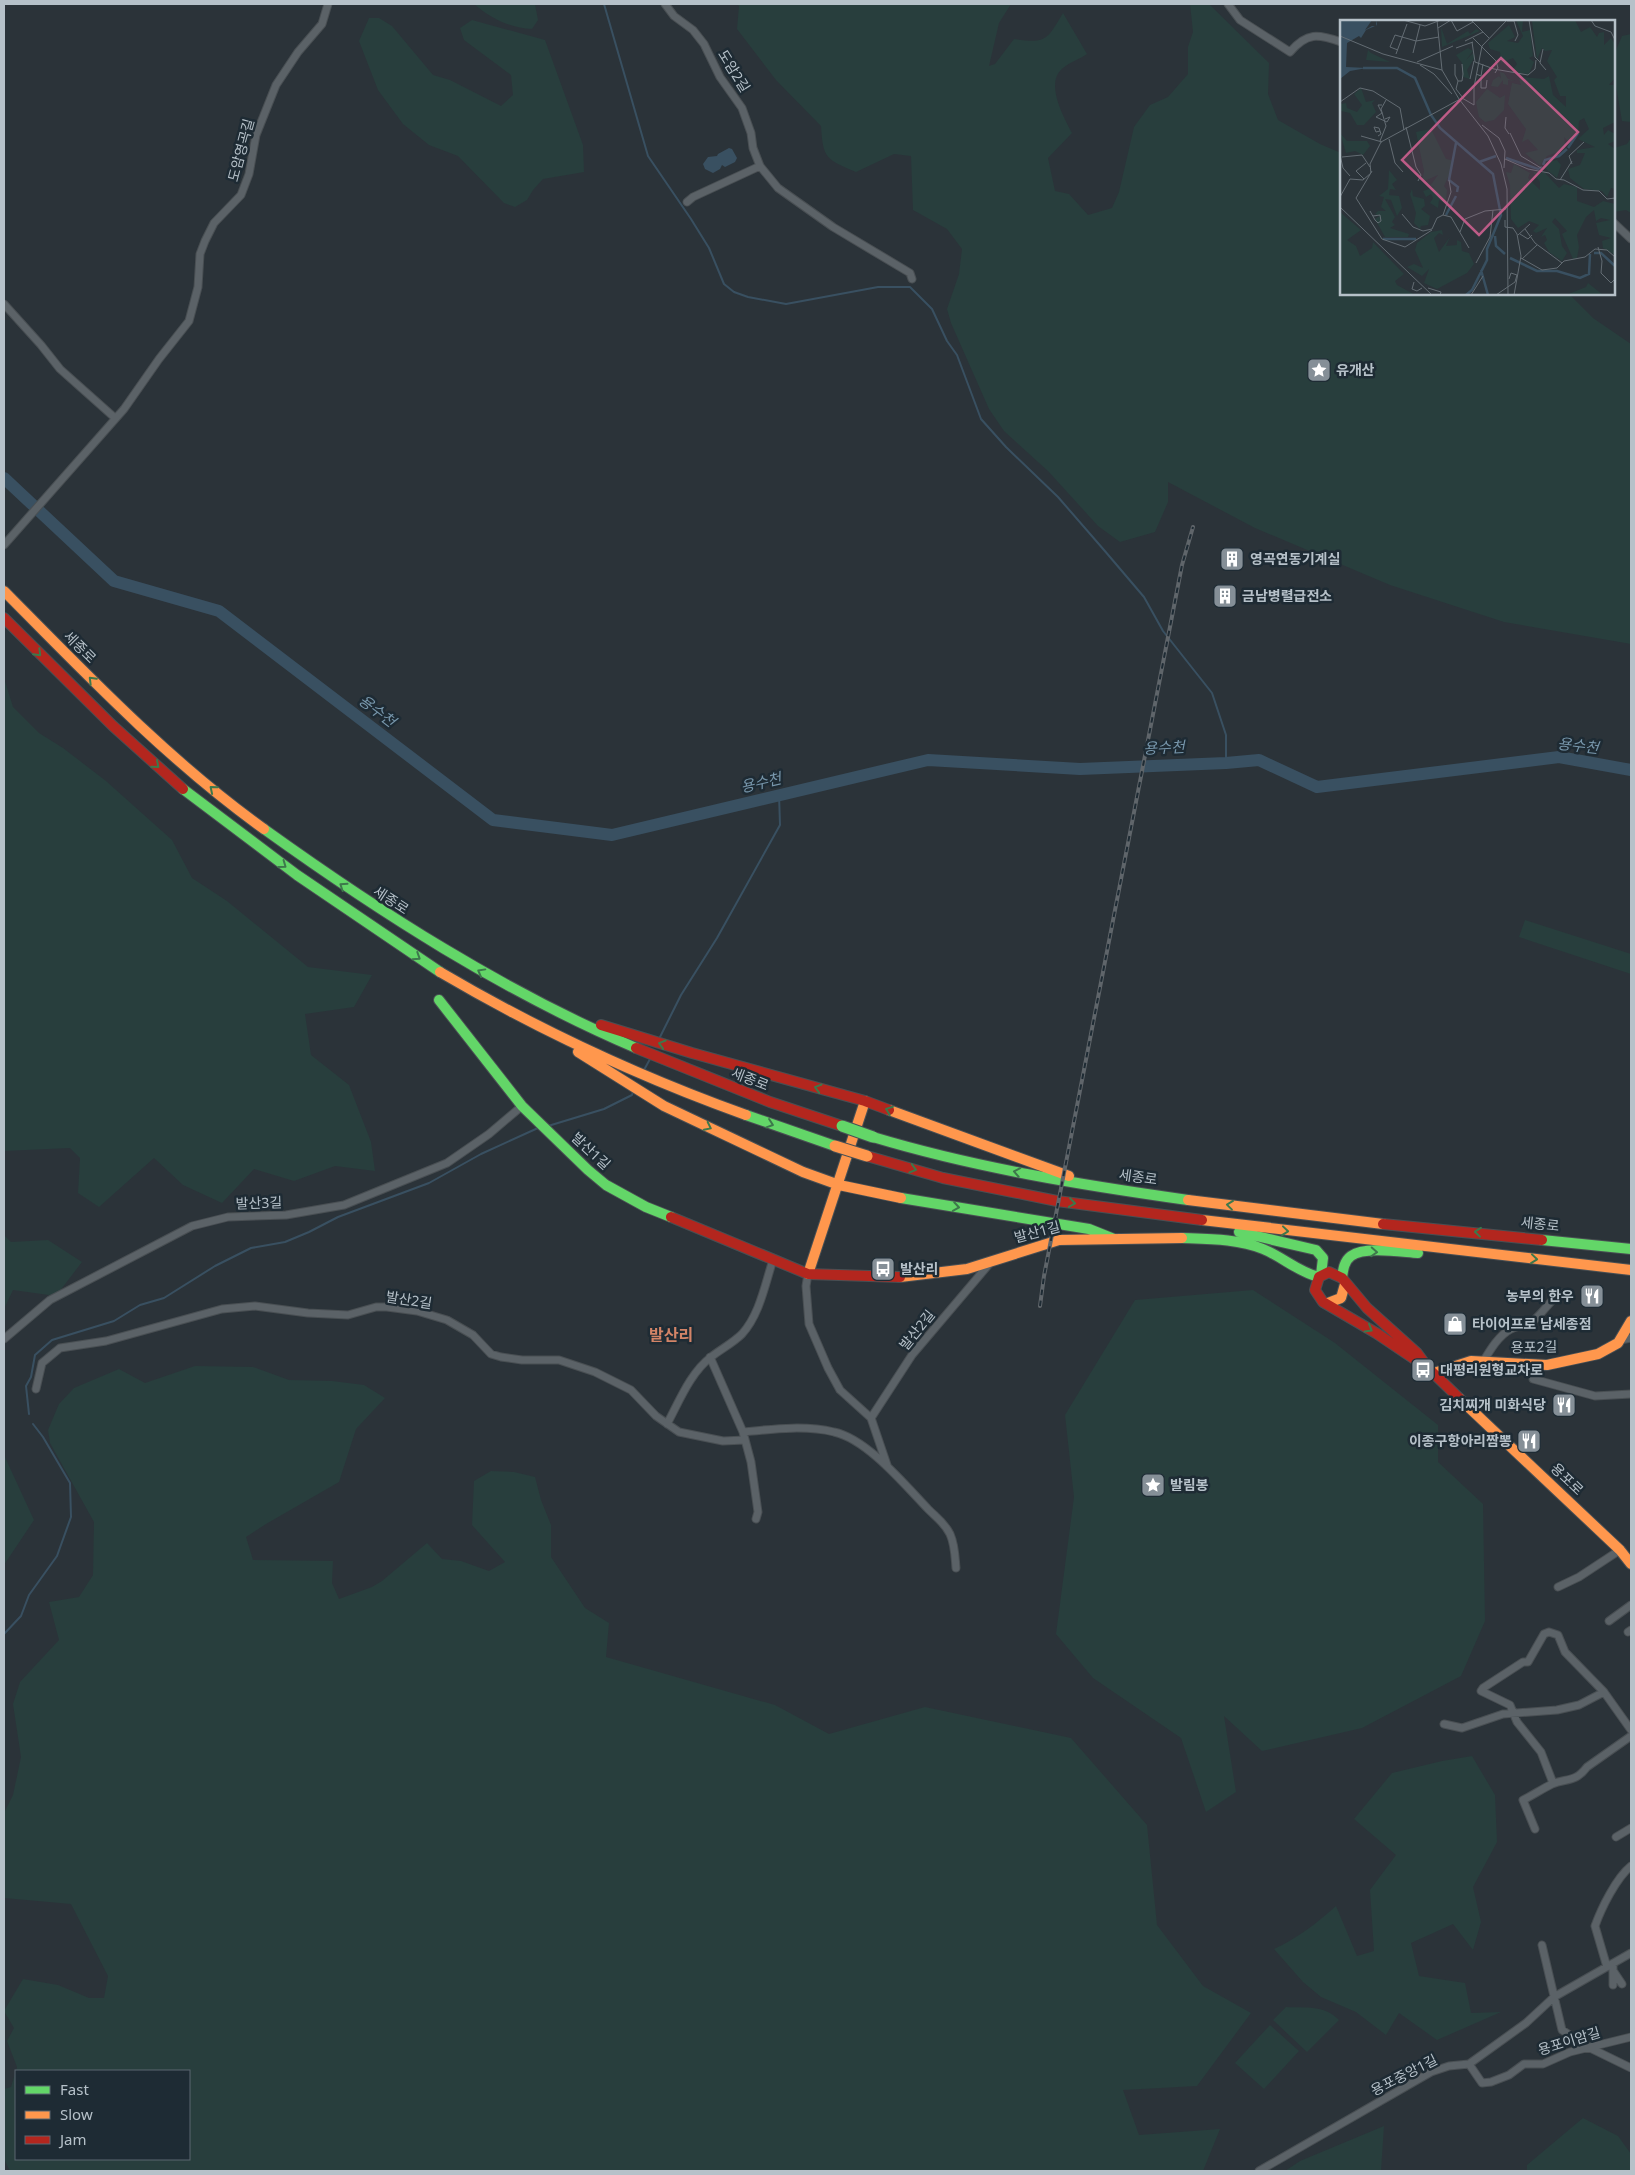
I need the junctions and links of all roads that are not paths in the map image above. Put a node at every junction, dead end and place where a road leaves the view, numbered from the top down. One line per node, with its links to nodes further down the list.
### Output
1 (328, 4): 11 (street, 도암영곡길)
2 (665, 4): 5 (street, 도암2길)
3 (1228, 4): 4 (street)
4 (1340, 42)
5 (760, 166): 6 (street); 9 (street, 도암2길)
6 (687, 202)
7 (1615, 224): 8 (street)
8 (1631, 239)
9 (912, 279)
10 (4, 304): 11 (street)
11 (116, 418): 12 (street, 도암영곡길)
12 (4, 545)
13 (4, 591): 16 (main road, 세종로, one-way to 13)
14 (4, 618): 17 (main road, one-way to 17)
15 (439, 1000): 19 (main road, 발산1길)
16 (630, 1040): 18 (main road, one-way to 16); 21 (main road, 세종로, one-way to 16, bridge)
17 (618, 1070): 20 (main road, one-way to 20); 22 (main road, one-way to 22, bridge)
18 (865, 1102): 20 (main road); 21 (main road, one-way to 18)
19 (522, 1106): 27 (main road, 발산1길); 38 (street, 발산3길)
20 (839, 1185): 23 (main road, one-way to 23); 30 (main road)
21 (1099, 1187): 24 (main road, 세종로, one-way to 21)
22 (1188, 1219): 26 (main road, one-way to 26); 31 (main road)
23 (1114, 1239): 25 (main road, 발산1길); 28 (main road, 발산1길)
24 (1631, 1249)
25 (1274, 1254): 31 (main road); 33 (main road)
26 (1510, 1256): 29 (main road, one-way to 29); 32 (main road, one-way to 26)
27 (773, 1260): 30 (main road, 발산1길); 39 (street)
28 (990, 1263): 30 (main road, 발산1길); 45 (street, 발산2길)
29 (1630, 1270)
30 (808, 1274): 45 (street)
31 (1320, 1276): 32 (main road); 33 (main road)
32 (1343, 1281): 35 (main road); 42 (main road)
33 (1314, 1289): 35 (main road)
34 (1561, 1294): 40 (street)
35 (1328, 1303): 42 (main road, one-way to 42)
36 (1631, 1321): 37 (main road)
37 (1626, 1339): 41 (main road, 용포2길)
38 (4, 1340)
39 (710, 1357): 46 (street); 47 (street)
40 (1483, 1362): 41 (main road, 용포2길); 42 (main road, 용포2길)
41 (1533, 1365): 44 (street)
42 (1431, 1371): 51 (main road, 용포로)
43 (36, 1389): 46 (street, 발산2길)
44 (1631, 1394)
45 (871, 1418): 49 (street)
46 (667, 1424): 48 (street, 발산2길)
47 (743, 1432): 48 (street); 49 (street)
48 (745, 1440): 50 (street)
49 (891, 1469): 53 (street)
50 (756, 1519)
51 (1620, 1550): 52 (main road, 용포로); 54 (street)
52 (1631, 1564)
53 (956, 1568)
54 (1558, 1587)
55 (1631, 1605): 56 (street)
56 (1609, 1621)
57 (1604, 1692): 58 (street); 58 (street); 60 (street)
58 (1514, 1713): 59 (street); 62 (street)
59 (1444, 1724)
60 (1631, 1730)
61 (1631, 1736): 62 (street)
62 (1553, 1784): 64 (street)
63 (1631, 1828): 65 (street)
64 (1535, 1829)
65 (1616, 1837)
66 (1631, 1866): 69 (street)
67 (1542, 1945): 73 (street)
68 (1631, 1953): 69 (street, 용포중앙1길)
69 (1610, 1965): 70 (street); 73 (street, 용포중앙1길)
70 (1614, 1972): 71 (street); 72 (street)
71 (1622, 1984)
72 (1613, 1985)
73 (1554, 1996): 75 (street); 76 (street, 용포중앙1길)
74 (1631, 2037): 75 (street, 용포이암길)
75 (1588, 2047): 76 (street, 용포이암길); 77 (street)
76 (1469, 2064): 78 (street, 용포중앙1길)
77 (1631, 2068)
78 (1259, 2171)

